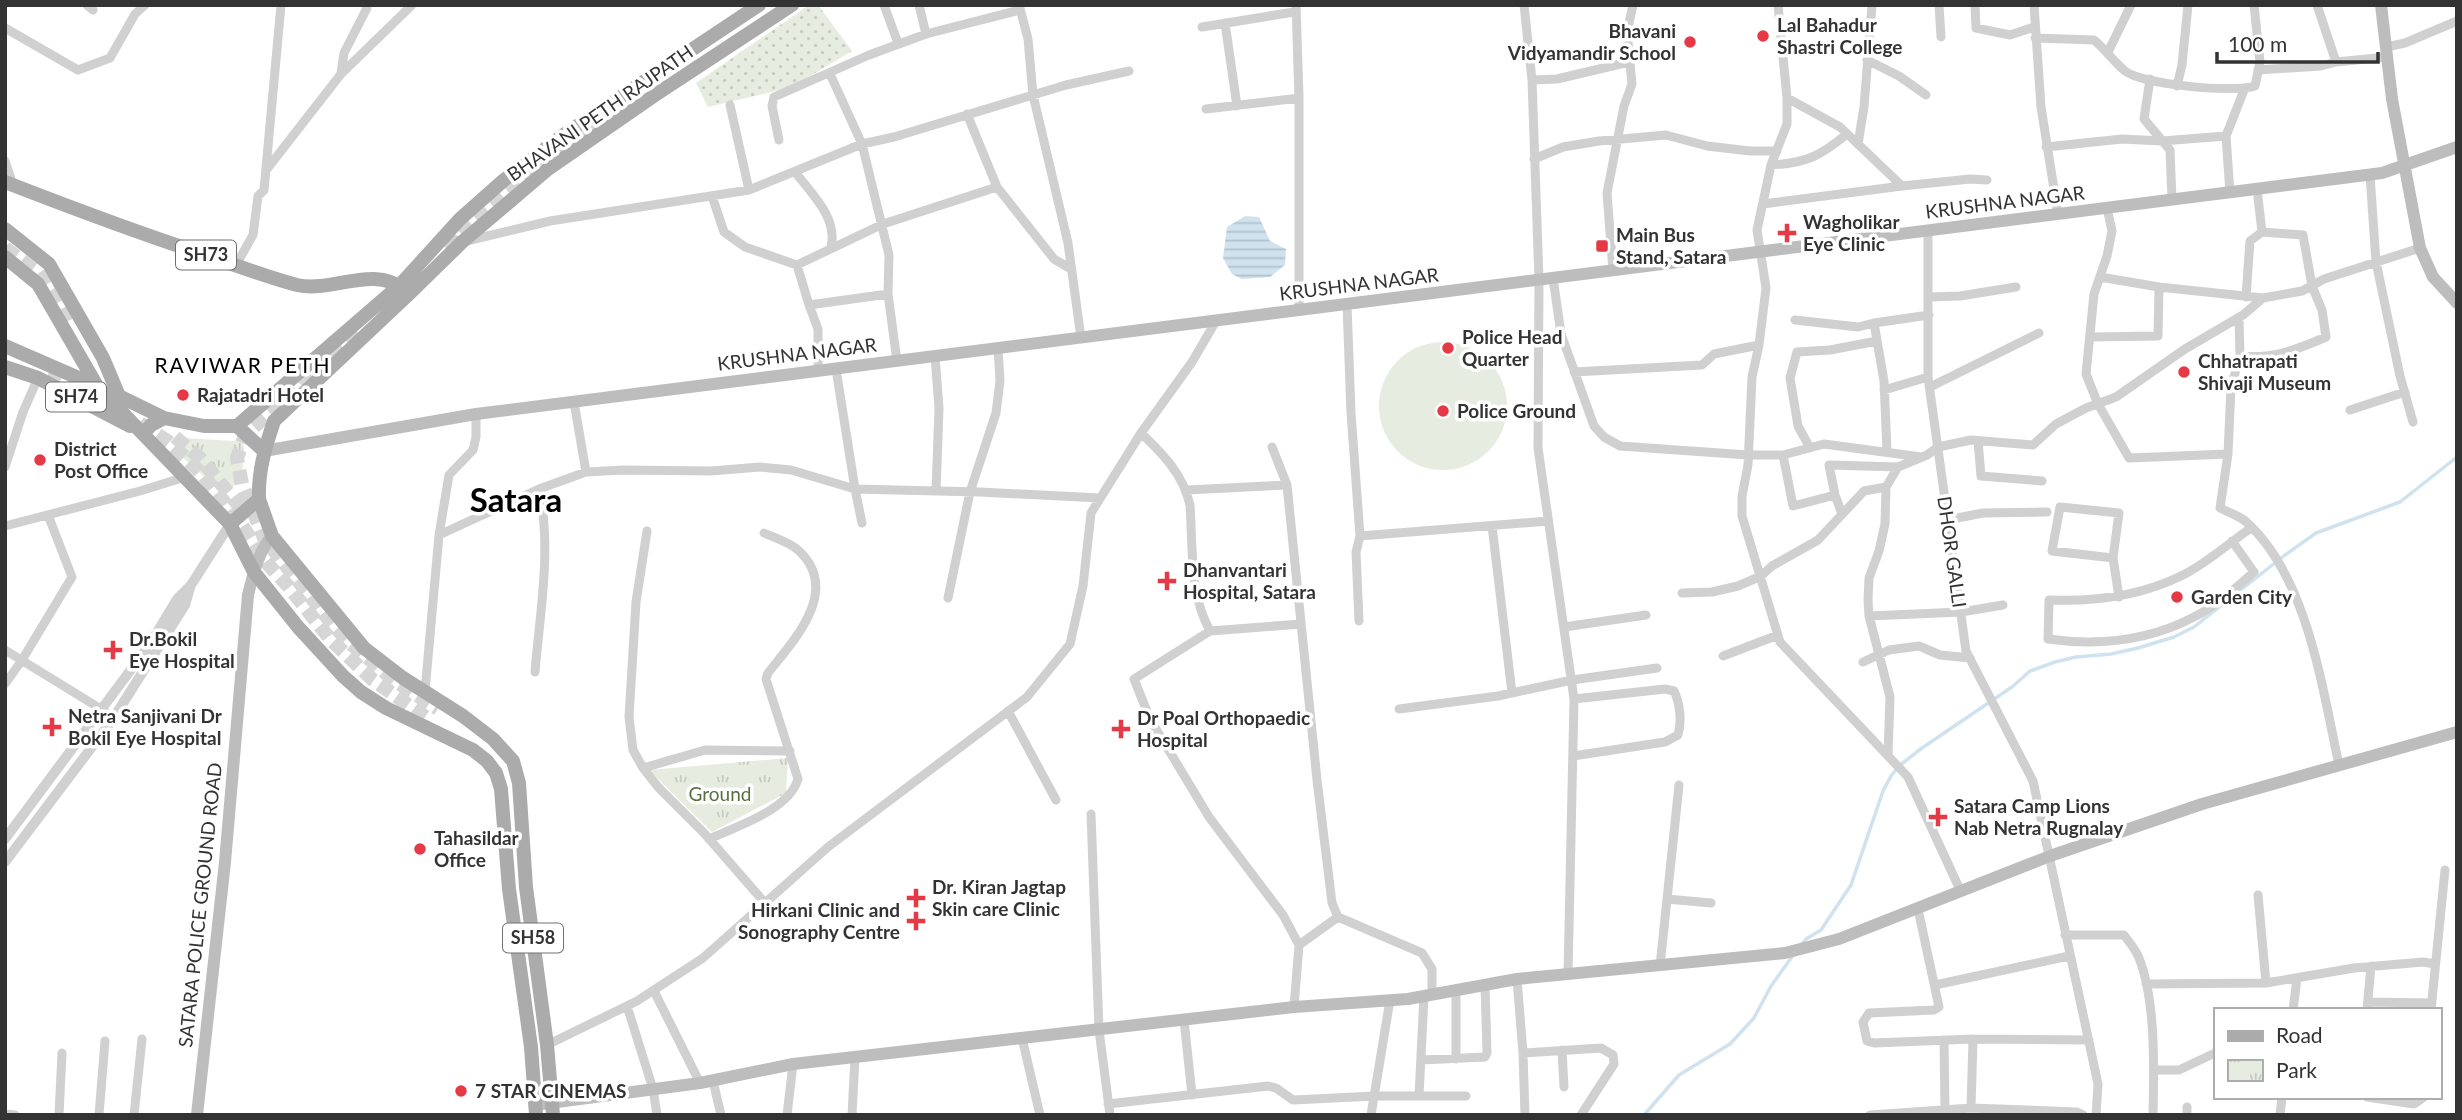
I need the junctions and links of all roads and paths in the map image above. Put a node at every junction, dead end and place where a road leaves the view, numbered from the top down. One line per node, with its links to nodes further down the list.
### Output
1 (145, 5): 28 (street)
2 (281, 5): 69 (street)
3 (412, 5): 40 (street)
4 (759, 5): 88 (main road)
5 (777, 5): 53 (main road)
6 (792, 5): 89 (main road, BHAVANI PETH RAJPATH)
7 (884, 5): 32 (street)
8 (919, 5): 29 (street)
9 (1524, 5): 43 (street)
10 (1633, 5): 36 (street)
11 (1778, 5): 49 (street)
12 (1871, 5): 35 (street)
13 (1939, 5): 30 (street)
14 (1975, 5): 27 (street)
15 (2034, 5): 27 (street)
16 (2130, 5): 33 (street)
17 (2189, 5): 44 (street)
18 (2254, 5): 38 (street)
19 (2317, 5): 37 (street)
20 (2381, 5): 34 (main road)
21 (367, 8): 40 (street)
22 (1020, 8): 29 (street); 46 (street)
23 (1295, 9): 25 (street); 48 (street)
24 (2457, 22): 34 (street)
25 (1225, 23): 26 (street); 51 (street)
26 (1202, 27)
27 (2034, 27): 31 (street)
28 (5, 28)
29 (926, 34): 32 (street)
30 (1941, 37)
31 (2035, 38): 33 (street); 63 (street)
32 (898, 43): 41 (street)
33 (2108, 52): 42 (street)
34 (2387, 52): 37 (street); 68 (main road)
35 (1867, 60): 47 (street); 61 (street)
36 (1629, 62): 43 (street); 57 (street)
37 (2336, 62): 38 (street)
38 (2258, 70): 45 (street)
39 (1129, 71): 46 (street)
40 (341, 74): 69 (street)
41 (830, 74): 58 (street); 60 (street)
42 (2150, 79): 44 (street); 59 (street)
43 (1532, 80): 65 (street)
44 (2177, 86): 45 (street)
45 (2244, 90): 56 (street)
46 (1033, 95): 54 (street); 97 (street)
47 (1926, 95)
48 (1299, 98): 51 (street); 113 (street)
49 (1787, 98): 55 (street); 64 (street)
50 (730, 105): 77 (street)
51 (1237, 106): 52 (street)
52 (1206, 109)
53 (613, 114)
54 (967, 114): 60 (street); 75 (street)
55 (1847, 134): 61 (street); 67 (street)
56 (2226, 136): 59 (street); 78 (street)
57 (1616, 139): 64 (street); 65 (street); 98 (street)
58 (779, 140)
59 (2162, 141): 63 (street); 80 (street)
60 (862, 144): 70 (street); 84 (street)
61 (1858, 144): 74 (street)
62 (2457, 146): 68 (main road, KRUSHNA NAGAR)
63 (2046, 147): 83 (street)
64 (1777, 151): 67 (street)
65 (1534, 159): 101 (street)
66 (5, 161): 73 (street)
67 (1771, 165): 81 (street)
68 (2403, 166): 71 (main road, KRUSHNA NAGAR); 91 (main road)
69 (266, 170): 95 (street)
70 (795, 172): 77 (street); 90 (street)
71 (2370, 175): 76 (main road, KRUSHNA NAGAR); 94 (street)
72 (1987, 180): 74 (street)
73 (9, 183): 95 (main road, SH73)
74 (1902, 186): 81 (street)
75 (998, 187): 84 (street); 97 (street)
76 (2257, 189): 78 (main road, KRUSHNA NAGAR); 87 (street)
77 (749, 190): 79 (street)
78 (2230, 192): 80 (main road, KRUSHNA NAGAR)
79 (712, 196): 89 (street); 96 (street)
80 (2172, 200): 82 (main road, KRUSHNA NAGAR)
81 (1763, 204): 92 (street)
82 (2108, 208): 83 (main road, KRUSHNA NAGAR); 99 (street)
83 (2057, 214): 86 (main road, KRUSHNA NAGAR)
84 (883, 224): 90 (street); 106 (street)
85 (5, 229): 139 (main road)
86 (1928, 231): 92 (main road, KRUSHNA NAGAR); 107 (street, DHOR GALLI)
87 (2262, 232): 102 (street); 108 (street)
88 (444, 236): 89 (street); 105 (main road)
89 (462, 242): 105 (main road, BHAVANI PETH RAJPATH)
90 (831, 247): 96 (street)
91 (2420, 248): 94 (street); 110 (main road)
92 (1760, 252): 98 (main road, KRUSHNA NAGAR); 123 (street)
93 (5, 257): 136 (main road)
94 (2376, 262): 102 (street); 138 (street)
95 (236, 265): 105 (main road, SH73)
96 (797, 265): 112 (street)
97 (1071, 269): 121 (street)
98 (1613, 271): 100 (main road, KRUSHNA NAGAR)
99 (2100, 277): 104 (street); 120 (street)
100 (1553, 278): 101 (main road, KRUSHNA NAGAR); 133 (street)
101 (1539, 280): 111 (main road, KRUSHNA NAGAR); 178 (street)
102 (2312, 286): 109 (street); 127 (street)
103 (2016, 287): 107 (street)
104 (2159, 287): 108 (street); 120 (street)
105 (405, 289): 146 (main road); 153 (main road)
106 (888, 294): 112 (street); 129 (street)
107 (1929, 297): 114 (street, DHOR GALLI)
108 (2246, 297): 109 (street)
109 (2263, 298): 115 (street)
110 (2457, 303)
111 (1347, 304): 113 (main road, KRUSHNA NAGAR); 188 (street)
112 (809, 305): 132 (street)
113 (1299, 311): 117 (main road, KRUSHNA NAGAR)
114 (1930, 315): 118 (street); 135 (street, DHOR GALLI)
115 (2239, 317): 127 (street); 141 (street)
116 (1795, 320): 118 (street)
117 (1216, 321): 121 (main road, KRUSHNA NAGAR); 147 (street)
118 (1874, 323): 122 (street)
119 (2039, 333): 135 (street)
120 (2090, 337): 141 (street)
121 (1081, 338): 125 (main road, KRUSHNA NAGAR)
122 (1877, 341): 137 (street); 152 (street)
123 (1759, 345): 133 (street); 156 (street)
124 (5, 346): 136 (main road, SH74)
125 (998, 348): 126 (main road, KRUSHNA NAGAR); 170 (street)
126 (935, 356): 129 (main road, KRUSHNA NAGAR); 169 (street)
127 (2240, 356): 155 (street)
128 (5, 360): 134 (main road)
129 (897, 361): 131 (main road, KRUSHNA NAGAR)
130 (5, 367): 134 (main road, SH74)
131 (836, 369): 132 (main road, KRUSHNA NAGAR); 167 (street)
132 (818, 371): 140 (main road, KRUSHNA NAGAR)
133 (1574, 372): 156 (street)
134 (43, 376): 148 (main road, SH74); 159 (street)
135 (1929, 382): 137 (street); 151 (street, DHOR GALLI)
136 (97, 386): 139 (main road, SH74); 148 (main road, SH58)
137 (1884, 390): 154 (street)
138 (2405, 392): 142 (street); 145 (street)
139 (119, 396): 144 (main road)
140 (574, 402): 143 (main road, KRUSHNA NAGAR); 161 (street)
141 (2098, 404): 149 (street); 155 (street)
142 (2350, 410)
143 (476, 414): 153 (main road, KRUSHNA NAGAR); 186 (street)
144 (164, 418): 146 (main road); 148 (main road)
145 (2413, 422)
146 (237, 426): 153 (main road)
147 (1141, 433): 168 (street); 172 (street)
148 (143, 434): 162 (main road, SH58)
149 (1978, 441): 151 (street); 163 (street)
150 (1272, 447): 164 (street)
151 (1938, 447): 158 (street); 177 (street, DHOR GALLI)
152 (1810, 448): 154 (street); 157 (street)
153 (264, 451): 173 (main road)
154 (1887, 452): 158 (street)
155 (2228, 454): 183 (street)
156 (1748, 455): 157 (street); 192 (street)
157 (1783, 455): 171 (street)
158 (1922, 457): 160 (street)
159 (5, 467)
160 (1898, 467): 165 (street); 171 (street)
161 (586, 472): 166 (street); 167 (street)
162 (185, 477): 175 (street); 180 (main road, SH58)
163 (2042, 481)
164 (1287, 485): 168 (street); 202 (street)
165 (1886, 487): 176 (street); 200 (street)
166 (539, 489): 186 (street); 213 (street)
167 (855, 489): 169 (street); 179 (street)
168 (1187, 490): 204 (street)
169 (936, 491): 170 (street)
170 (970, 492): 172 (street); 196 (street)
171 (1835, 495): 176 (street)
172 (1100, 498): 221 (street)
173 (259, 499): 180 (main road); 187 (main road, SH58 / SH58)
174 (2047, 512): 177 (street)
175 (48, 514): 181 (street); 210 (street)
176 (1842, 514): 192 (street)
177 (1947, 520): 198 (street, DHOR GALLI)
178 (1548, 521): 182 (street); 203 (street)
179 (862, 523)
180 (230, 524): 191 (main road, SH58 / SH58); 193 (street)
181 (5, 526)
182 (1492, 526): 188 (street); 217 (street)
183 (2251, 528): 189 (street); 229 (street)
184 (646, 531): 230 (street)
185 (764, 533): 226 (street)
186 (439, 535): 216 (street)
187 (272, 536): 191 (main road, SATARA POLICE GROUND ROAD); 216 (main road, SH58 / SH58)
188 (1360, 536): 201 (street)
189 (2232, 541): 195 (street); 195 (street)
190 (2113, 558): 190 (street); 195 (street)
191 (254, 572): 224 (main road, SH58 / SH58); 310 (main road, SATARA POLICE GROUND ROAD)
192 (1761, 576): 194 (street); 205 (street)
193 (191, 585): 219 (street); 222 (street)
194 (1682, 593)
195 (2119, 597)
196 (948, 598)
197 (2003, 605): 198 (street)
198 (1961, 612): 200 (street); 209 (street, DHOR GALLI)
199 (1646, 615): 203 (street)
200 (1869, 616): 207 (street)
201 (1359, 621)
202 (1301, 624): 204 (street); 247 (street)
203 (1564, 627): 214 (street)
204 (1210, 631): 249 (street)
205 (1778, 635): 208 (street); 227 (street)
206 (5, 650): 210 (street)
207 (1879, 654): 209 (street); 211 (street); 227 (street)
208 (1723, 656)
209 (1970, 658): 238 (street, DHOR GALLI)
210 (22, 660): 215 (street); 219 (street)
211 (1863, 662)
212 (1657, 668): 214 (street)
213 (536, 672)
214 (1572, 680): 217 (street); 218 (street)
215 (5, 684)
216 (425, 691): 225 (main road, SH58 / SH58)
217 (1512, 693): 220 (street)
218 (1574, 699): 228 (street); 228 (street)
219 (101, 709): 222 (street); 235 (street)
220 (1399, 709)
221 (1008, 711): 232 (street); 244 (street)
222 (113, 719): 239 (street)
223 (2457, 732): 229 (main road)
224 (452, 738): 225 (main road); 236 (main road, SH58 / SH58)
225 (493, 739): 234 (main road, SH58 / SH58)
226 (790, 751): 230 (street); 237 (street)
227 (1888, 755): 241 (street)
228 (1573, 756): 254 (street)
229 (2339, 765): 238 (main road)
230 (643, 768): 237 (street)
231 (1679, 785): 243 (street)
232 (1056, 800)
233 (1091, 814): 271 (street)
234 (523, 838): 236 (main road); 278 (main road, SH58 / SH58)
235 (5, 839)
236 (505, 839): 279 (main road, SH58 / SH58)
237 (709, 839): 244 (street)
238 (2050, 856): 241 (main road); 248 (street, DHOR GALLI)
239 (5, 862)
240 (2445, 870): 251 (street)
241 (1961, 892): 246 (main road)
242 (2258, 895): 258 (street)
243 (1667, 899): 245 (street); 252 (street)
244 (765, 903): 261 (street)
245 (1711, 903)
246 (1918, 909): 252 (main road); 260 (street)
247 (1338, 916): 249 (street); 263 (street)
248 (2065, 935): 250 (street, DHOR GALLI); 257 (street)
249 (1299, 945): 268 (street)
250 (2069, 956): 260 (street); 276 (street, DHOR GALLI)
251 (2435, 964): 253 (street); 267 (street)
252 (1660, 966): 254 (main road)
253 (2371, 966): 255 (street); 266 (street)
254 (1568, 974): 256 (main road)
255 (2297, 978): 258 (street); 269 (street)
256 (1517, 979): 259 (main road); 282 (street)
257 (2146, 984): 258 (street); 288 (street)
258 (2266, 984)
259 (1485, 985): 262 (main road); 285 (street)
260 (1935, 985): 275 (street)
261 (654, 990): 265 (street); 290 (street)
262 (1456, 990): 263 (main road); 285 (street)
263 (1428, 995): 264 (main road); 286 (street)
264 (1390, 1000): 268 (main road); 294 (street)
265 (627, 1006): 278 (street); 292 (street)
266 (2367, 1006): 267 (street)
267 (2431, 1006)
268 (1294, 1007): 270 (main road)
269 (2293, 1008)
270 (1184, 1020): 271 (main road); 293 (street)
271 (1099, 1030): 272 (main road); 302 (street)
272 (1022, 1038): 284 (main road); 315 (street)
273 (142, 1039): 309 (street)
274 (1973, 1039): 275 (street); 276 (street); 299 (street)
275 (1944, 1040): 303 (street)
276 (2089, 1040): 321 (street, DHOR GALLI)
277 (105, 1041): 308 (street)
278 (547, 1045): 279 (street); 300 (main road, SH58 / SH58)
279 (531, 1048): 301 (main road, SH58 / SH58)
280 (1562, 1050): 282 (street); 291 (street); 318 (street)
281 (62, 1053): 307 (street)
282 (1523, 1053): 317 (street)
283 (2214, 1053): 288 (street)
284 (855, 1057): 287 (main road); 314 (street)
285 (1456, 1059): 286 (street)
286 (1421, 1060): 295 (street)
287 (793, 1064): 289 (main road); 313 (street)
288 (2154, 1070): 322 (street)
289 (713, 1080): 290 (main road); 312 (street)
290 (700, 1083): 292 (main road)
291 (1564, 1087)
292 (653, 1088): 300 (main road); 311 (street)
293 (1192, 1095): 294 (street); 302 (street)
294 (1374, 1096): 295 (street); 316 (street)
295 (1419, 1096): 296 (street)
296 (1466, 1096)
297 (2380, 1099): 298 (street)
298 (2422, 1099)
299 (1971, 1108): 303 (street); 320 (street)
300 (552, 1109): 301 (main road)
301 (535, 1110)
302 (1109, 1110)
303 (1945, 1110): 304 (street)
304 (1926, 1113): 319 (street)
305 (5, 1114): 306 (street)
306 (15, 1115)
307 (59, 1115)
308 (99, 1115)
309 (134, 1115)
310 (197, 1115)
311 (657, 1115)
312 (721, 1115)
313 (788, 1115)
314 (852, 1115)
315 (1040, 1115)
316 (1371, 1115)
317 (1525, 1115)
318 (1581, 1115)
319 (1870, 1115)
320 (2083, 1115)
321 (2096, 1115)
322 (2153, 1115)

